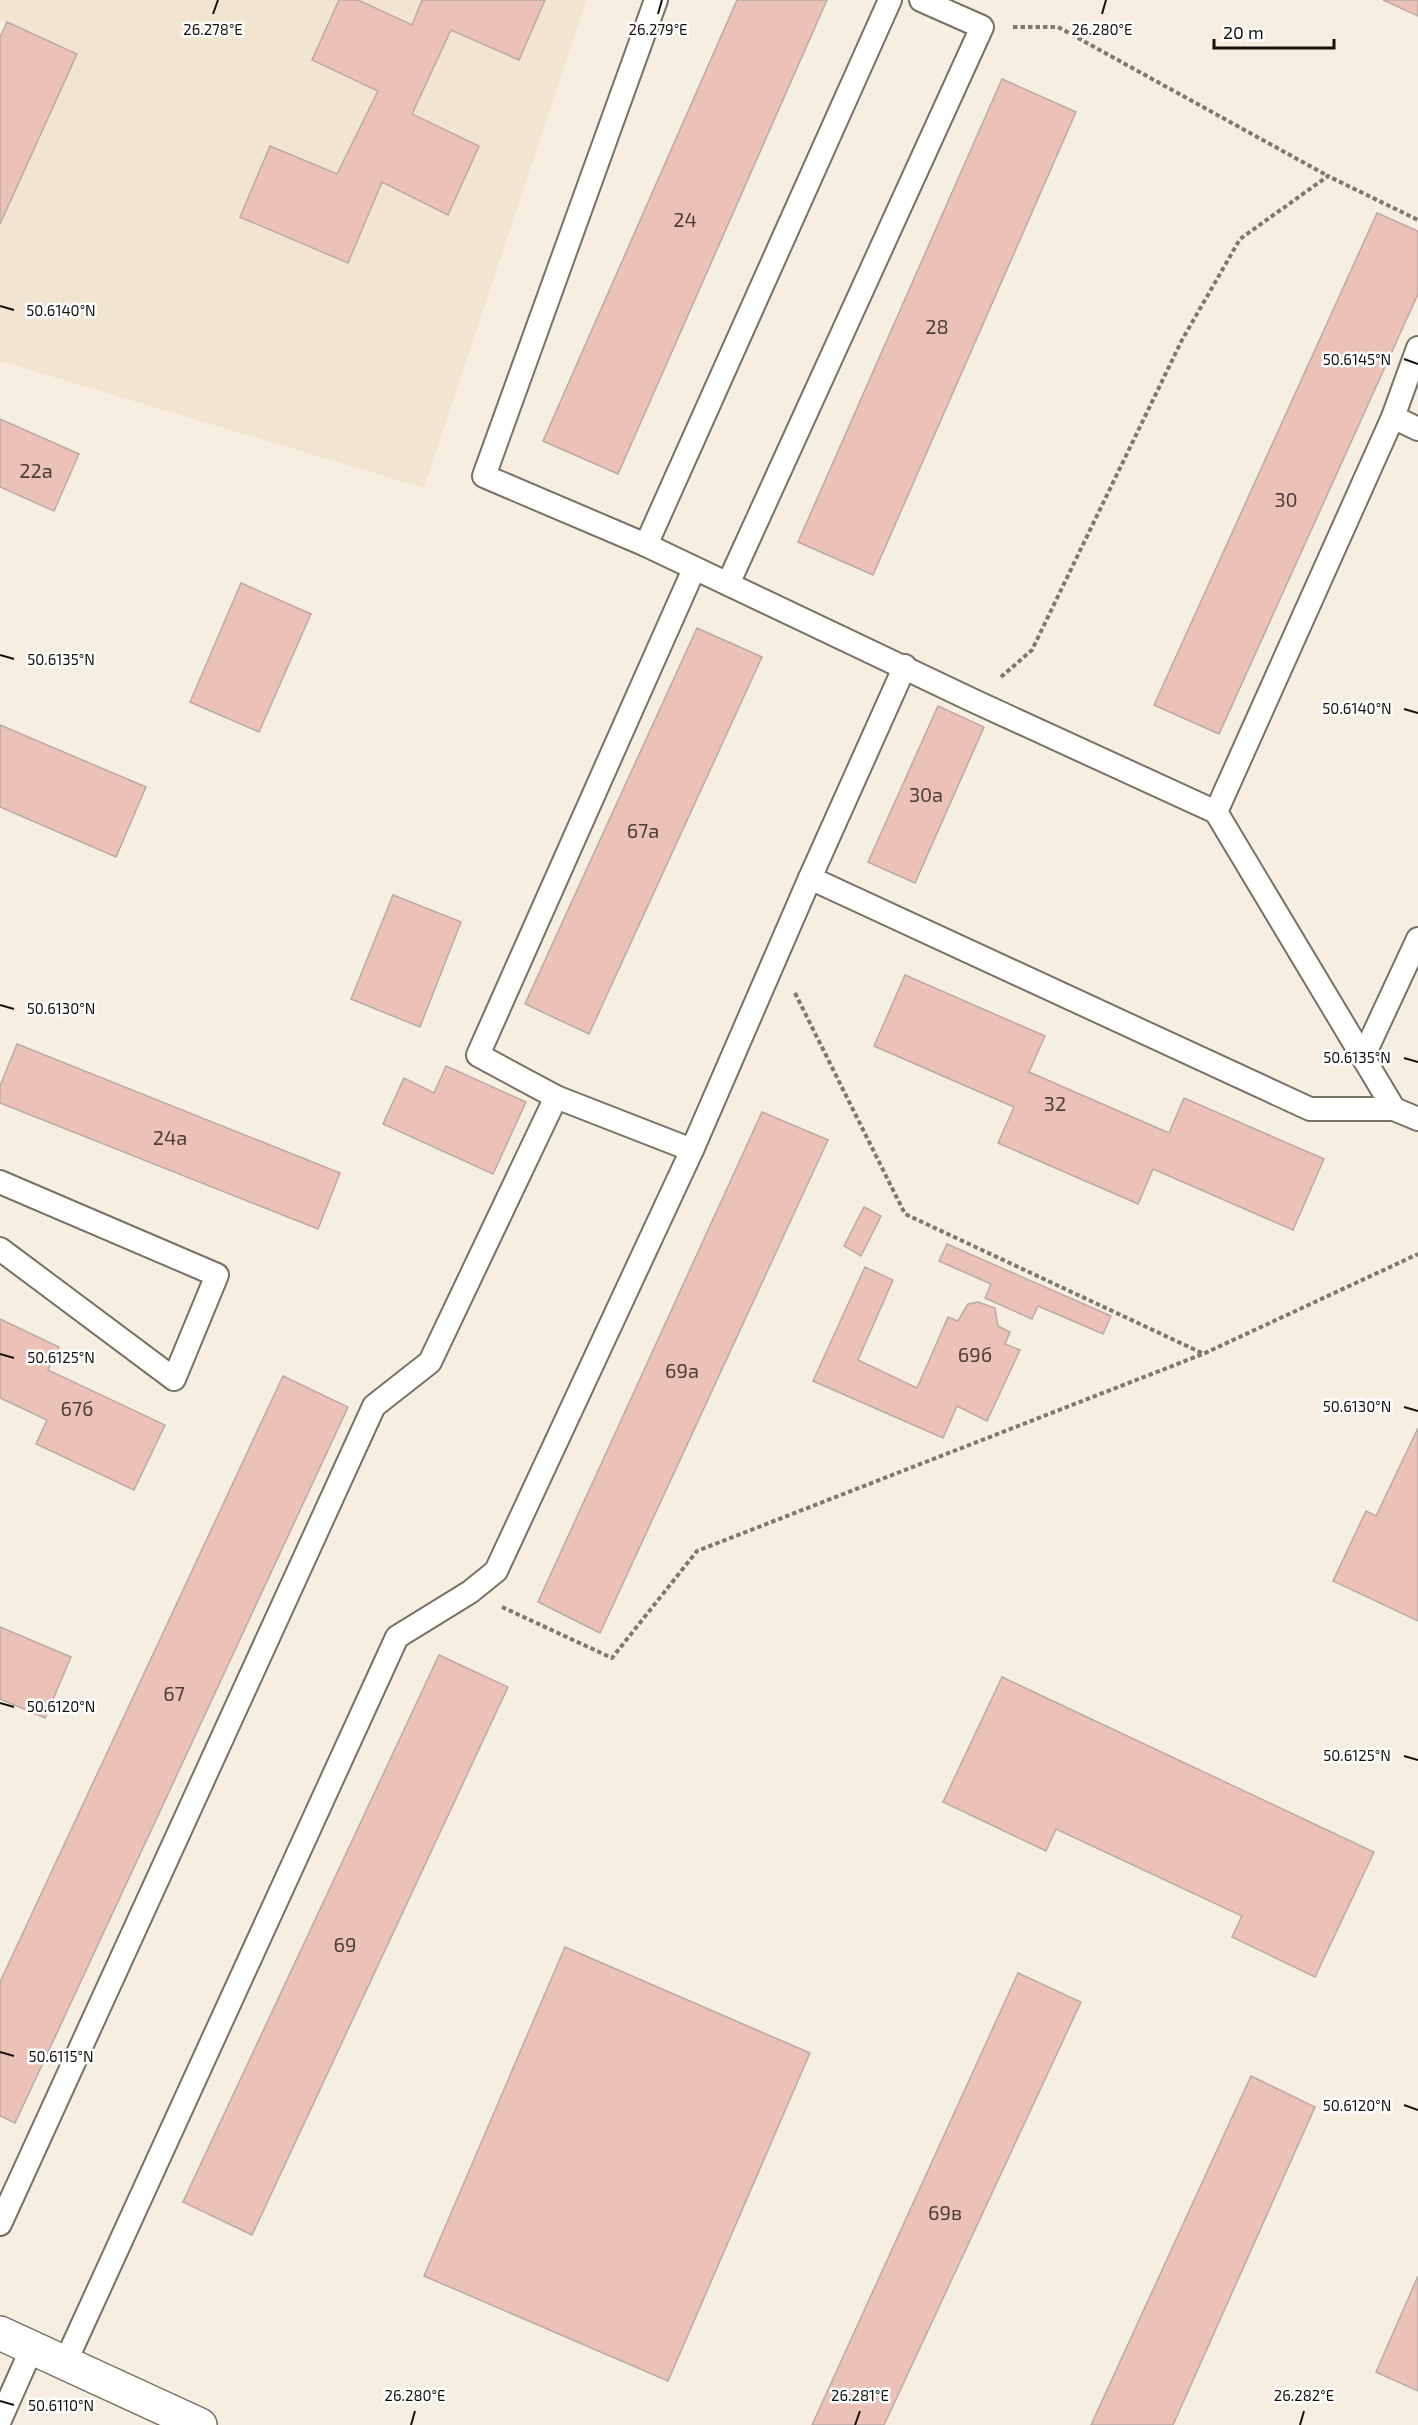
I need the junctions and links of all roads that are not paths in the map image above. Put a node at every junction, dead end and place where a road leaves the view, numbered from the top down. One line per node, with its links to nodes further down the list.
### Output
1 (656, 0): 7 (lane)
2 (890, 0): 7 (lane)
3 (921, 0): 9 (lane)
4 (1418, 348): 5 (lane)
5 (1393, 417): 6 (lane); 11 (lane)
6 (1418, 429)
7 (646, 545): 8 (lane)
8 (694, 569): 9 (lane); 15 (lane)
9 (728, 584): 10 (lane)
10 (905, 666): 11 (lane); 12 (lane)
11 (1216, 812): 14 (lane)
12 (810, 878): 16 (lane); 18 (lane)
13 (1418, 939): 14 (lane)
14 (1364, 1058): 16 (lane)
15 (556, 1097): 18 (lane); 21 (lane)
16 (1394, 1109): 17 (lane)
17 (1418, 1119)
18 (692, 1150): 24 (lane)
19 (0, 1182): 20 (lane)
20 (0, 1249)
21 (0, 2224)
22 (0, 2333): 23 (street)
23 (32, 2348): 24 (street); 25 (lane)
24 (65, 2363): 26 (street)
25 (0, 2420)
26 (200, 2425)

